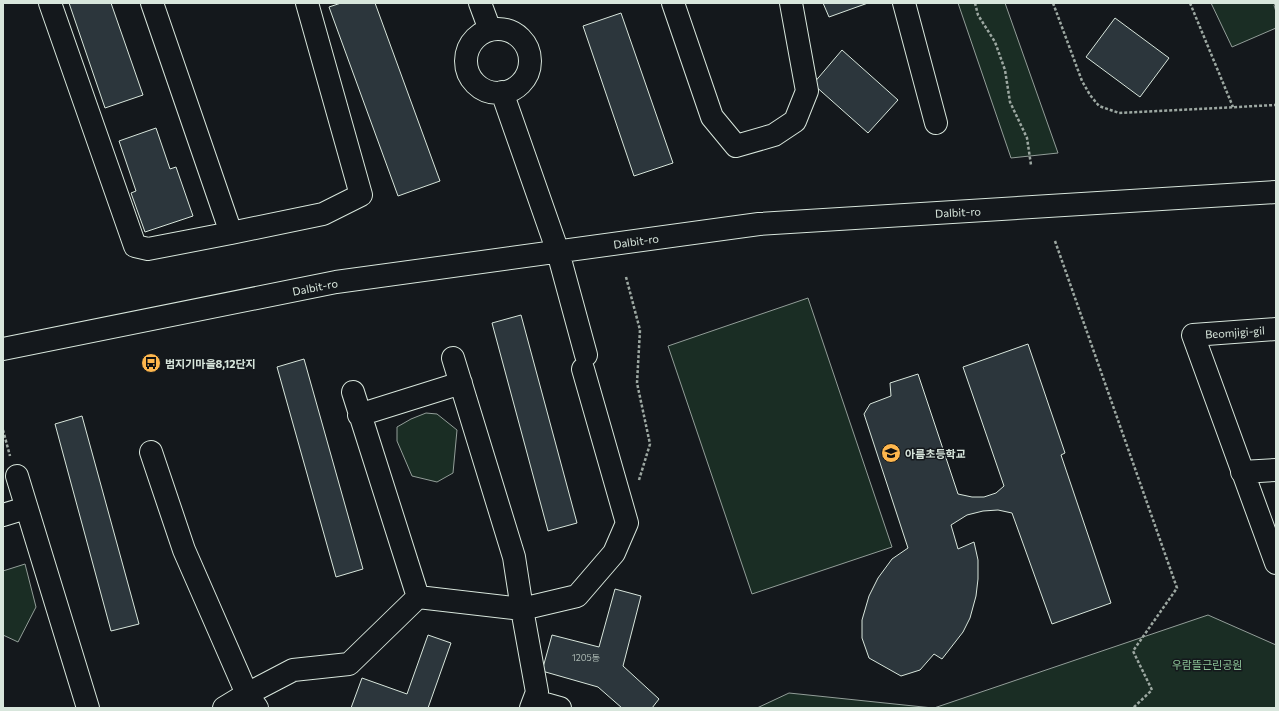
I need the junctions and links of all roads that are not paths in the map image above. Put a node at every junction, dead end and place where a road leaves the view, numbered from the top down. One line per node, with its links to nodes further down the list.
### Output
1 (50, 3): 12 (street)
2 (152, 3): 12 (street)
3 (307, 3): 12 (street)
4 (480, 3): 8 (street)
5 (673, 3): 6 (street)
6 (791, 3)
7 (904, 3): 10 (street)
8 (490, 30): 9 (street); 9 (street)
9 (502, 92): 13 (street)
10 (936, 123)
11 (1276, 192): 13 (street, Dalbit-ro)
12 (231, 232)
13 (558, 252): 15 (street, Dalbit-ro); 28 (street)
14 (1276, 329): 22 (street, Beomjigi-gil)
15 (3, 349)
16 (453, 358): 17 (street)
17 (461, 383): 19 (street); 28 (street)
18 (353, 392): 19 (street)
19 (360, 415): 27 (street)
20 (151, 452): 29 (street)
21 (1276, 470): 22 (street)
22 (1242, 472): 26 (street)
23 (17, 476): 24 (street)
24 (26, 508): 25 (street); 31 (street)
25 (3, 515)
26 (1276, 563)
27 (418, 597): 28 (street); 29 (street)
28 (522, 609): 30 (street)
29 (252, 701): 32 (street)
30 (533, 704): 33 (street)
31 (88, 708)
32 (224, 708)
33 (560, 708)

